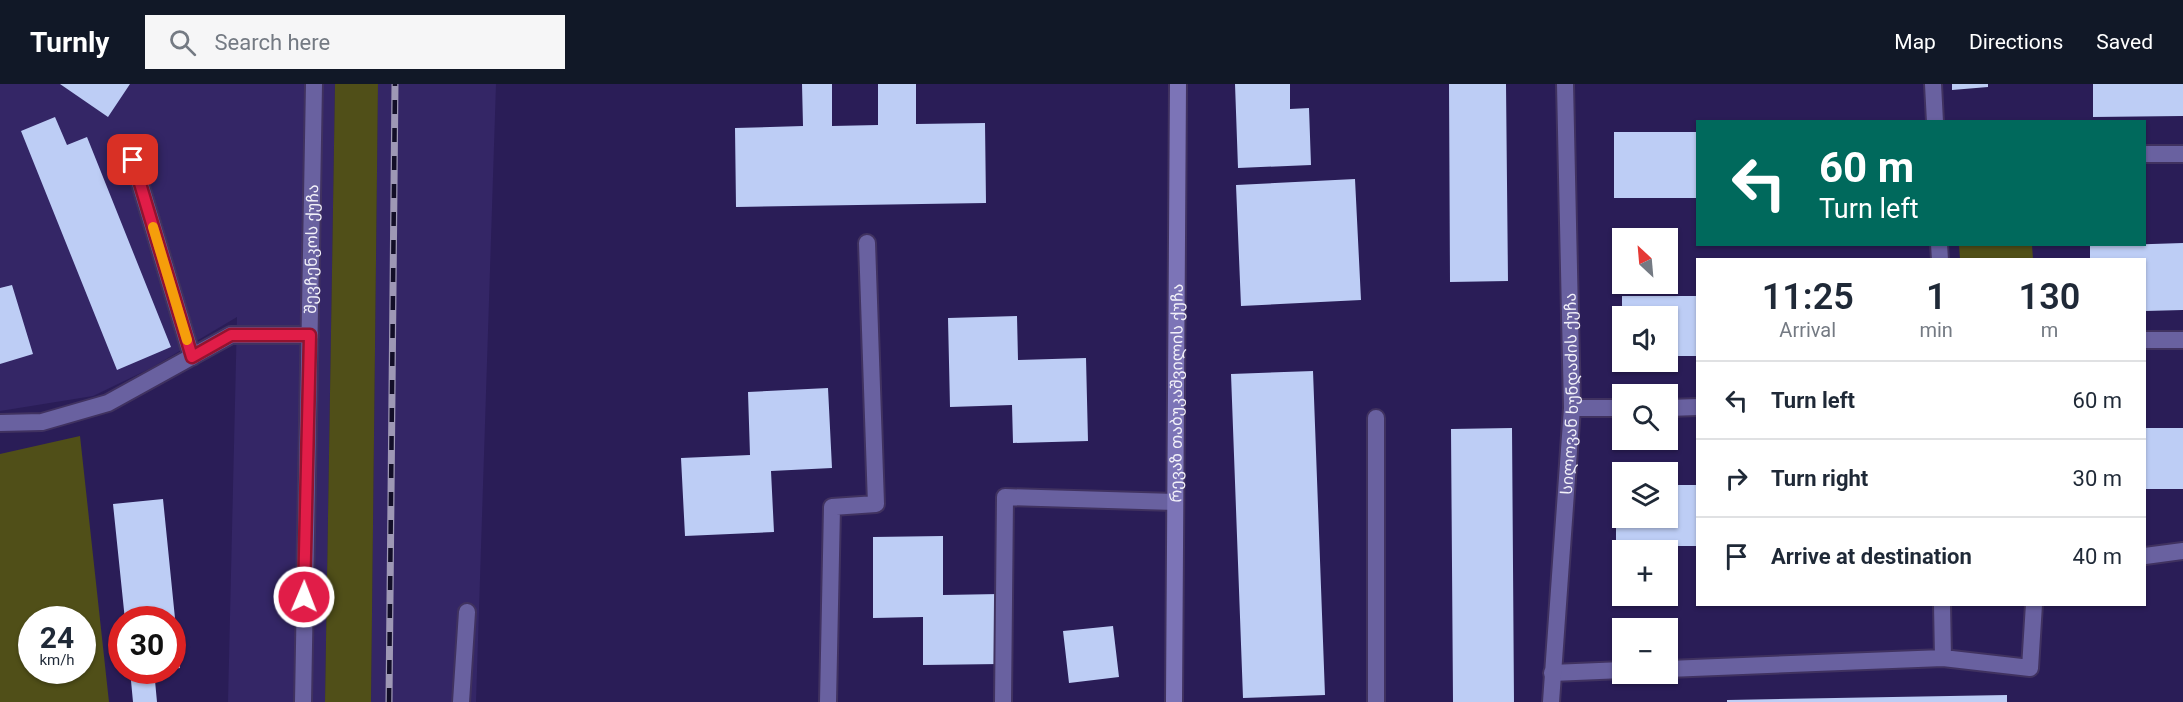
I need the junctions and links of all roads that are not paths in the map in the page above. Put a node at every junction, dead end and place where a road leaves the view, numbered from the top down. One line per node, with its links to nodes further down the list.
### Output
1 (314, 84): 10 (street, შევჩენკოს ქუჩა)
2 (1178, 84): 20 (main road, რევაზ თაბუკაშვილის ქუჩა)
3 (1565, 84): 15 (street, სილოვან ხუნდაძის ქუჩა)
4 (1933, 84): 5 (street)
5 (1935, 120)
6 (2146, 154): 7 (street)
7 (2183, 154)
8 (133, 160): 13 (street)
9 (867, 243): 32 (street)
10 (310, 335): 13 (street); 30 (street, შევჩენკოს ქუჩა)
11 (2146, 340): 12 (street)
12 (2183, 340)
13 (192, 357): 19 (street)
14 (1696, 407): 17 (street)
15 (1572, 408): 16 (street); 29 (street, სილოვან ხუნდაძის ქუჩა)
16 (1612, 408)
17 (1678, 408)
18 (1376, 418): 35 (street)
19 (0, 423)
20 (1175, 502): 33 (street); 34 (main road, რევაზ თაბუკაშვილის ქუჩა)
21 (2183, 551): 22 (street)
22 (2146, 556)
23 (1942, 606): 26 (street)
24 (2034, 606): 26 (street)
25 (467, 612): 31 (street)
26 (1943, 658): 27 (street)
27 (1678, 669)
28 (1612, 670): 29 (street)
29 (1552, 673): 36 (street, სილოვან ხუნდაძის ქუჩა)
30 (303, 702)
31 (461, 702)
32 (828, 702)
33 (1003, 702)
34 (1174, 702)
35 (1377, 702)
36 (1551, 702)

